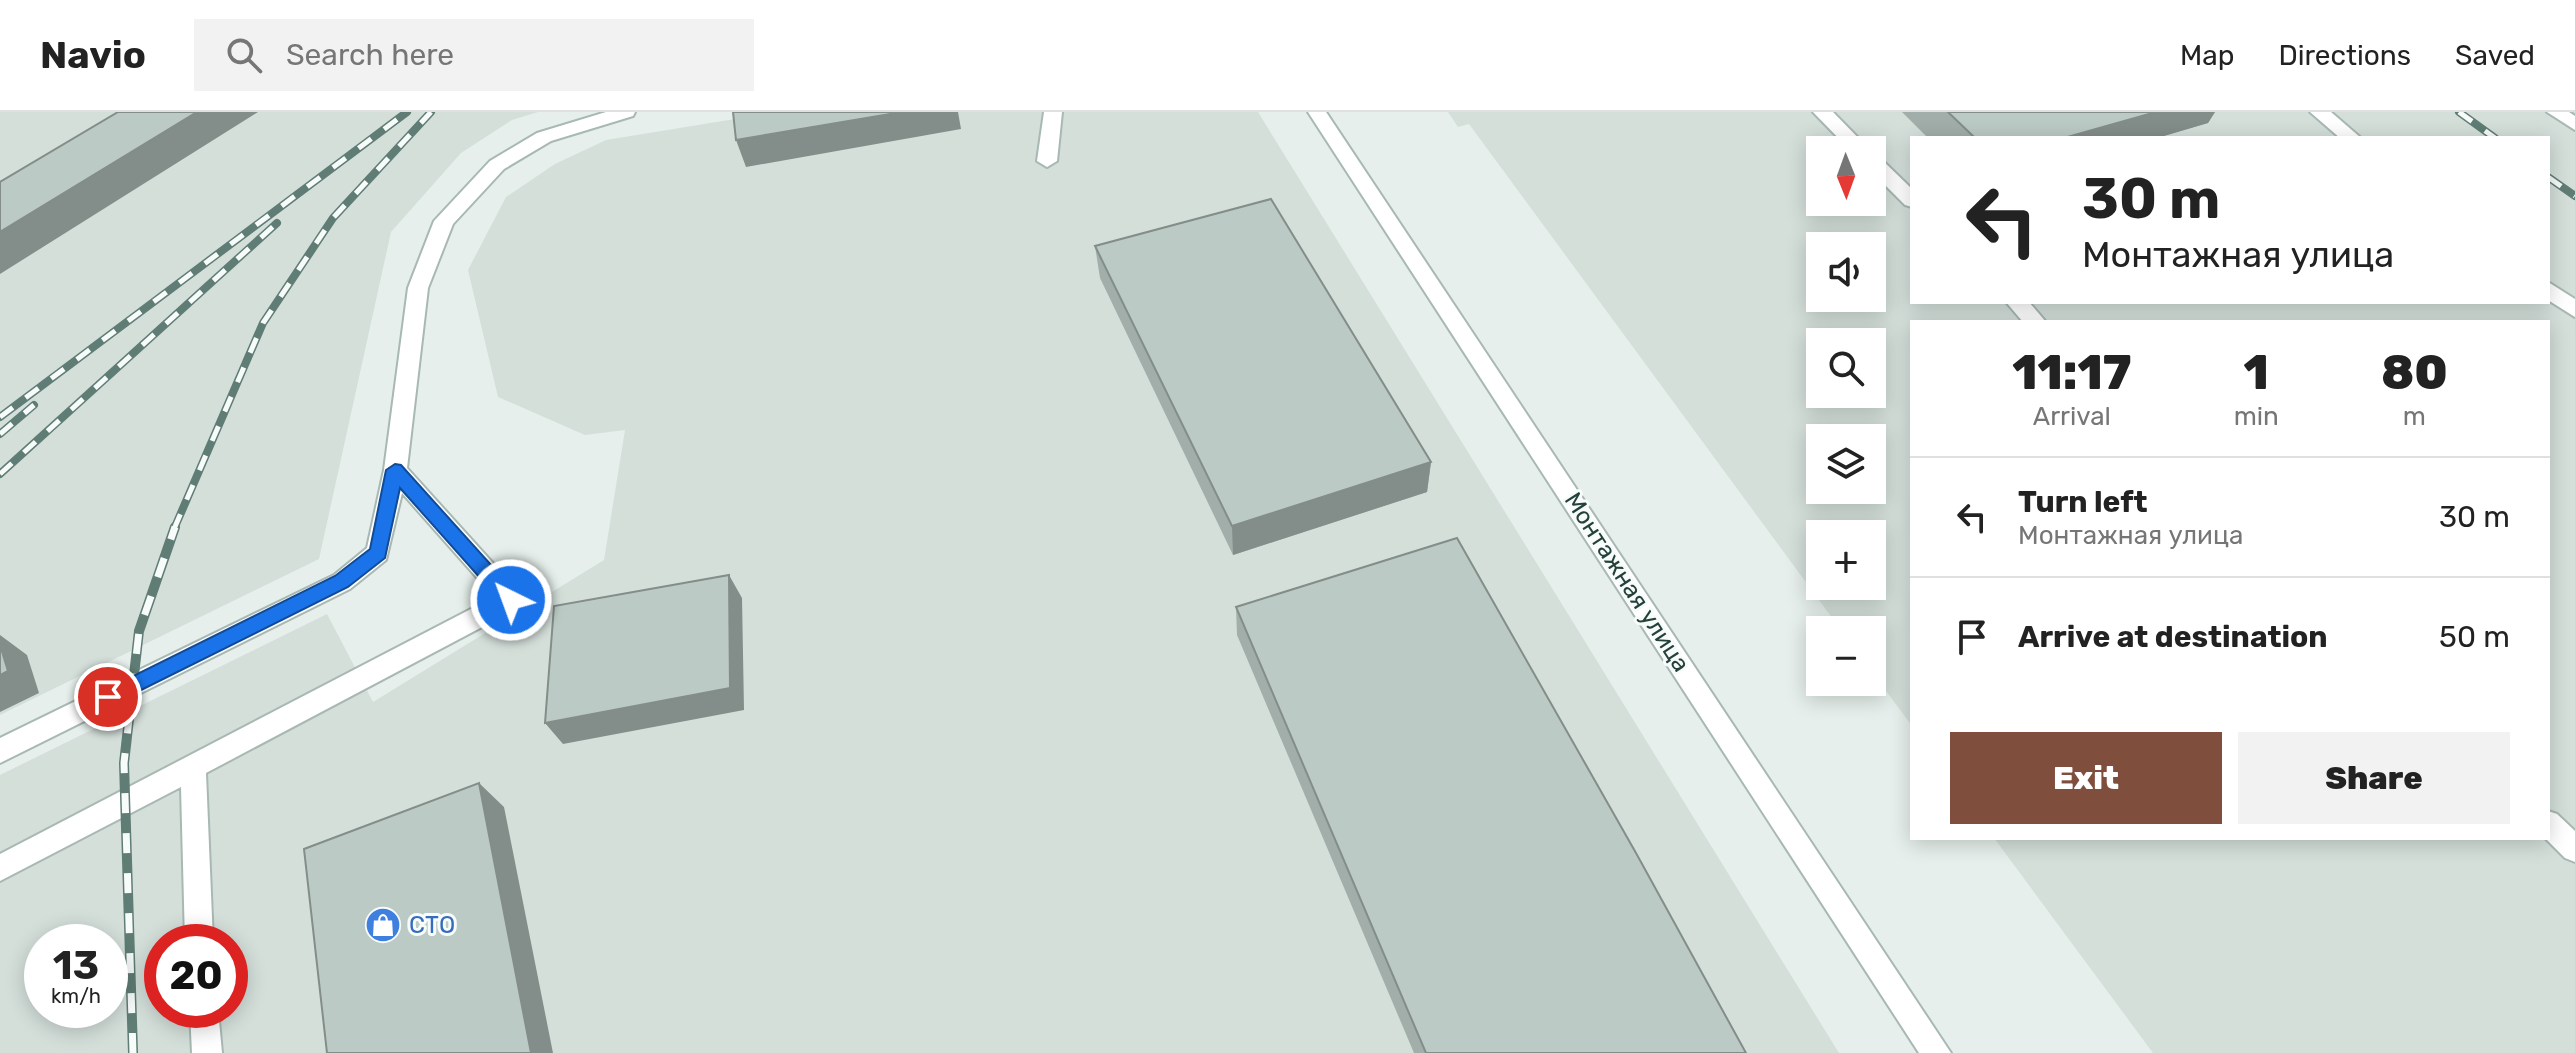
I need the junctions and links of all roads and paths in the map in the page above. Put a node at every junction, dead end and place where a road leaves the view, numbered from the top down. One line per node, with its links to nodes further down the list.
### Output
1 (626, 112): 17 (lane)
2 (1053, 112): 10 (lane)
3 (1317, 112): 26 (lane, Монтажная улица)
4 (1822, 112): 8 (lane)
5 (2319, 112): 9 (lane)
6 (2556, 112): 7 (lane)
7 (2575, 124)
8 (1847, 136)
9 (2349, 136)
10 (1047, 161)
11 (1886, 175): 12 (lane)
12 (1910, 198)
13 (2550, 291): 15 (lane)
14 (2018, 304): 16 (lane)
15 (2575, 310)
16 (2034, 320)
17 (395, 470): 18 (lane); 19 (lane)
18 (0, 751)
19 (193, 766): 22 (lane); 23 (lane)
20 (2550, 825): 21 (lane)
21 (2575, 849)
22 (0, 868)
23 (198, 924)
24 (205, 1028): 25 (lane)
25 (207, 1053)
26 (1936, 1053)

